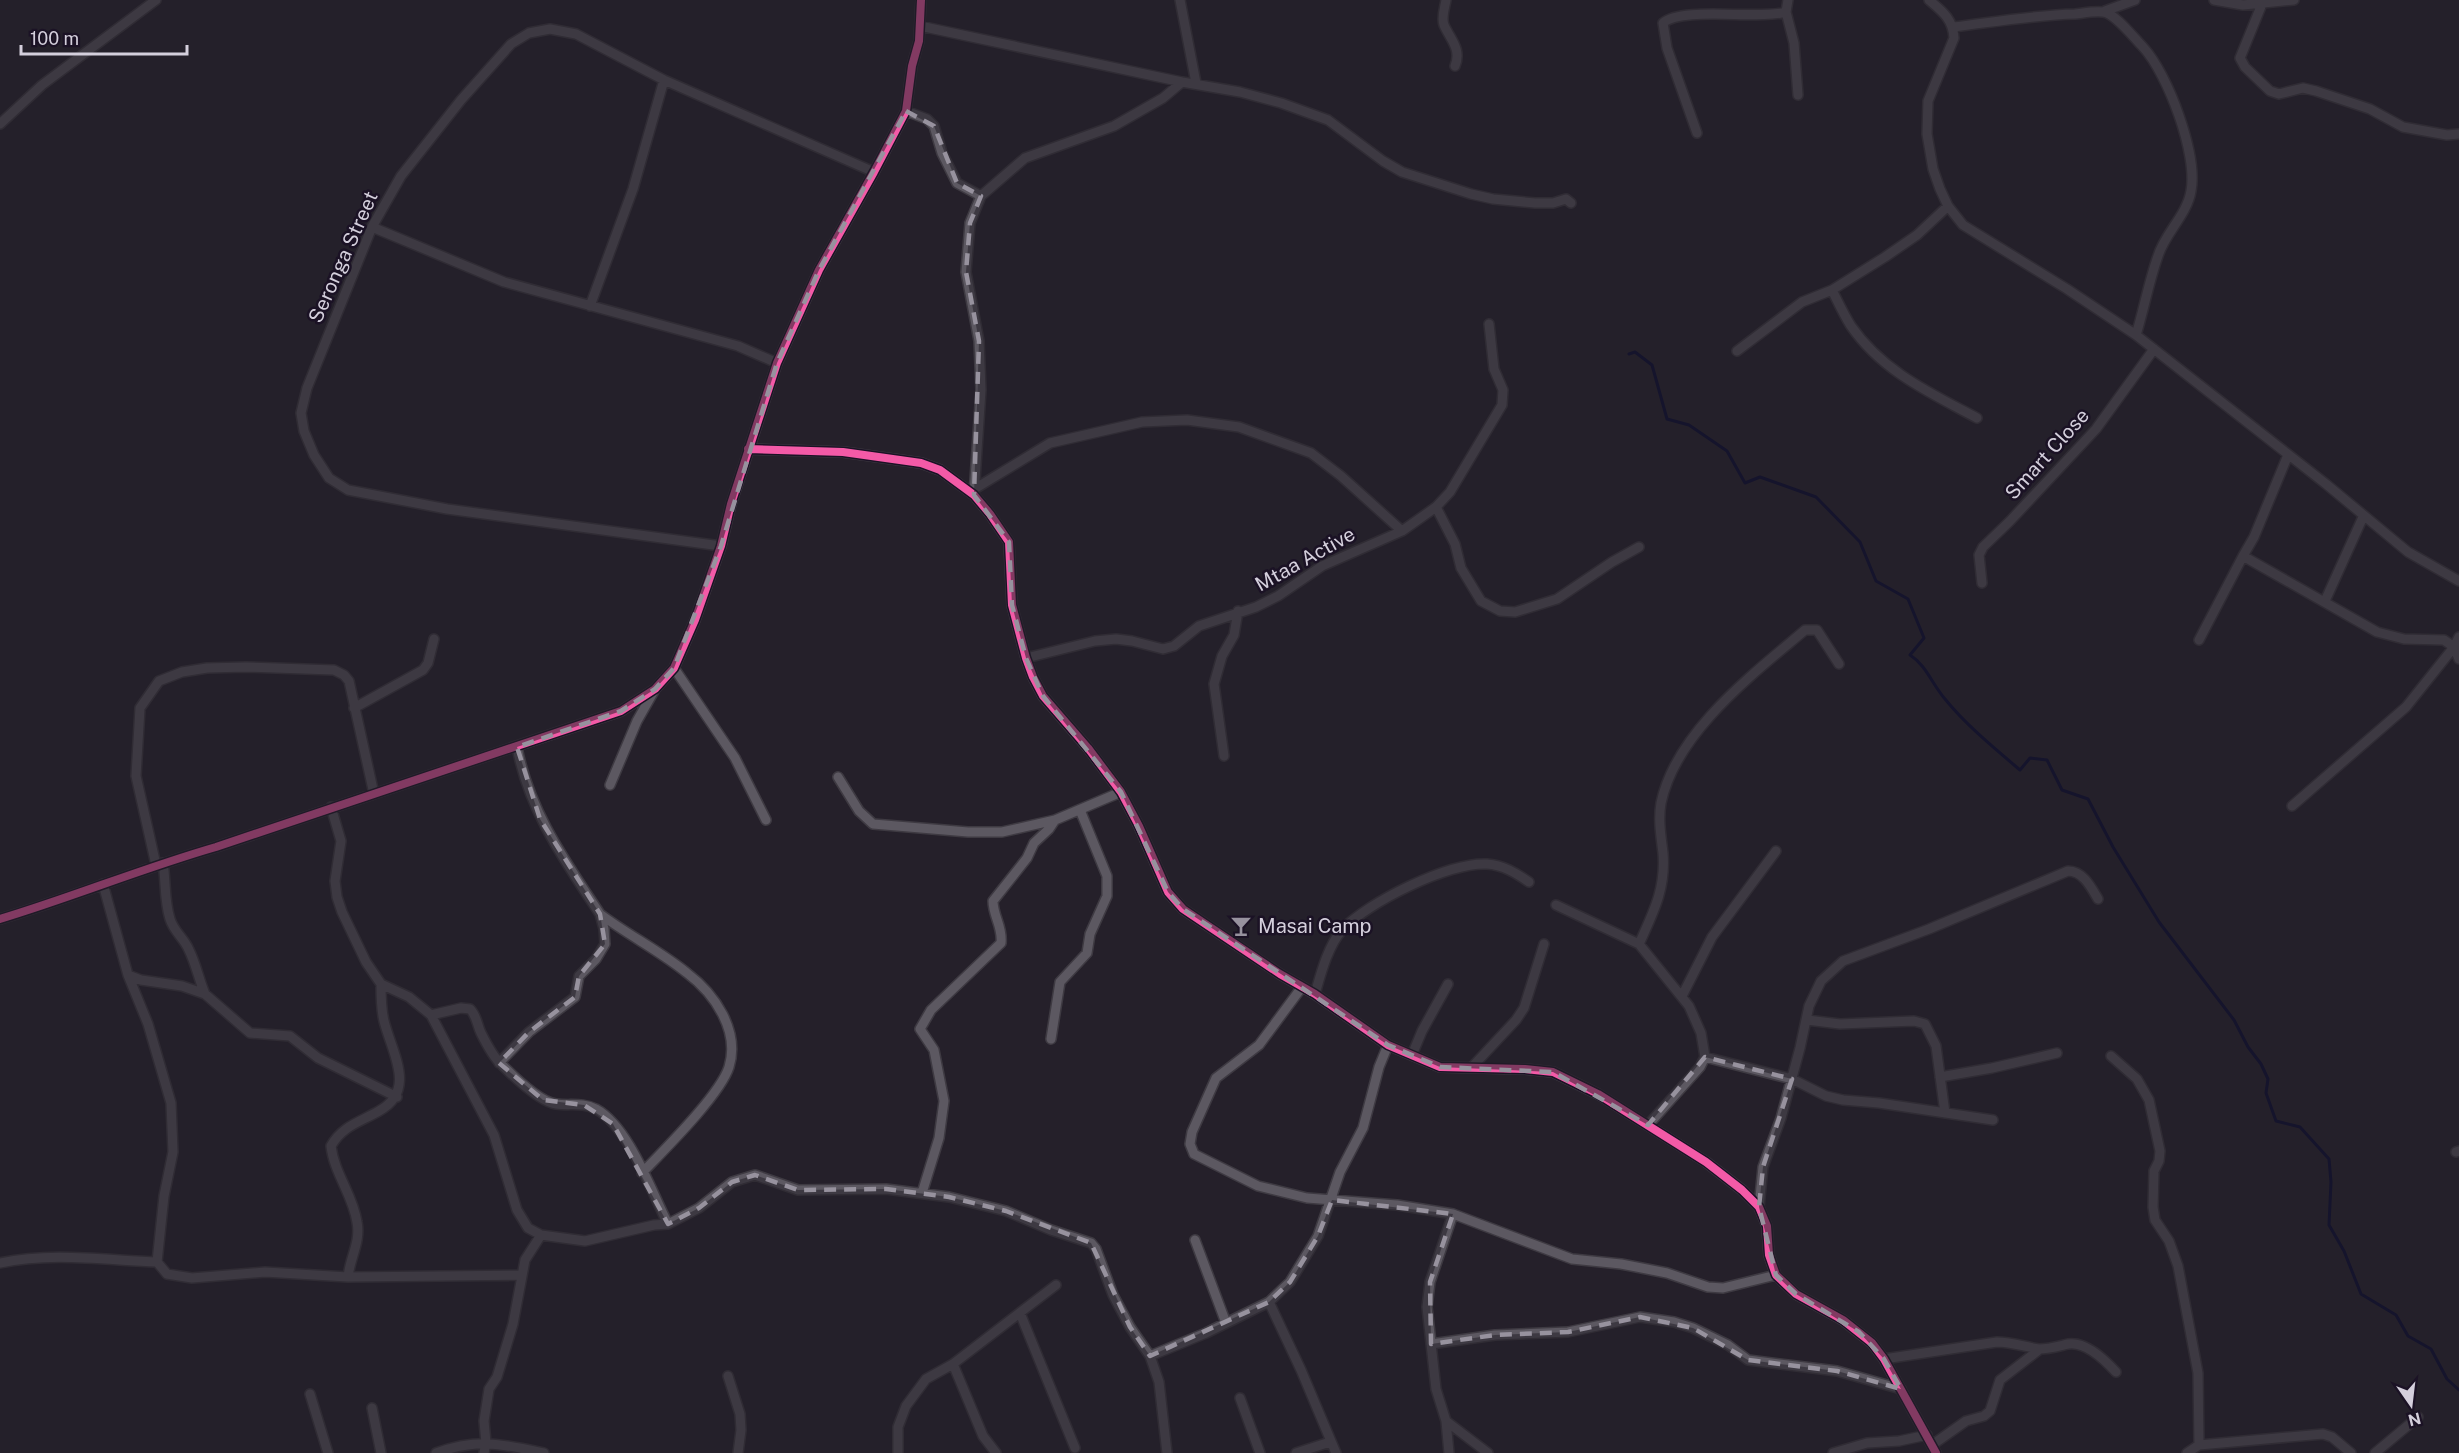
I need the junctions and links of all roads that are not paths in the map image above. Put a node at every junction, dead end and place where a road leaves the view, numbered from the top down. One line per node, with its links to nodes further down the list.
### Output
1 (156, 0): 21 (street)
2 (921, 0): 13 (street)
3 (1180, 0): 18 (street)
4 (1446, 0): 15 (street)
5 (1788, 0): 11 (street)
6 (1929, 0): 14 (street)
7 (2135, 0): 12 (street)
8 (2214, 0): 10 (street)
9 (2294, 0): 10 (street)
10 (2262, 4): 23 (street)
11 (1786, 12): 19 (street); 22 (street)
12 (2105, 12): 14 (street); 32 (street)
13 (920, 26): 17 (street); 20 (street)
14 (1953, 27): 27 (street)
15 (1455, 66)
16 (664, 80): 24 (street, Seronga Street); 28 (street, Seronga Street); 30 (street)
17 (1182, 82): 18 (street); 25 (street)
18 (1197, 83): 26 (street)
19 (1798, 95)
20 (906, 111): 24 (street); 25 (street)
21 (0, 124)
22 (1696, 133)
23 (2459, 134)
24 (874, 172): 35 (street)
25 (981, 196): 39 (street)
26 (1571, 202)
27 (1948, 206): 29 (street); 32 (street)
28 (372, 227): 30 (street); 43 (street, Seronga Street)
29 (1832, 290): 34 (street); 36 (street)
30 (590, 306): 35 (street)
31 (1489, 324): 40 (street, Mtaa Active)
32 (2136, 335): 33 (street)
33 (2154, 349): 38 (street); 47 (street, Smart Close)
34 (1737, 351)
35 (777, 363): 37 (street)
36 (1977, 418)
37 (748, 449): 39 (street); 43 (street)
38 (2288, 455): 41 (street); 45 (street)
39 (975, 491): 42 (street); 54 (street)
40 (1436, 507): 42 (street, Mtaa Active); 44 (street)
41 (2363, 517): 46 (street); 48 (street)
42 (1402, 531): 49 (street, Mtaa Active)
43 (721, 546): 57 (street)
44 (1639, 547)
45 (2243, 556): 48 (street); 52 (street)
46 (2459, 581)
47 (1982, 583)
48 (2325, 601): 53 (street)
49 (1238, 611): 54 (street, Mtaa Active); 61 (street)
50 (2459, 637): 53 (street)
51 (434, 639): 59 (street)
52 (2199, 639)
53 (2454, 647): 55 (street); 66 (street)
54 (1026, 658): 64 (street)
55 (2459, 659)
56 (1839, 664): 80 (street)
57 (674, 668): 58 (street); 69 (street)
58 (655, 689): 60 (street); 63 (street)
59 (354, 708): 65 (street); 72 (street)
60 (517, 747): 65 (street); 77 (street)
61 (1224, 756)
62 (838, 777): 70 (street)
63 (610, 785)
64 (1121, 792): 68 (street); 84 (street)
65 (374, 794): 67 (street)
66 (2292, 806)
67 (331, 807): 72 (street); 82 (street)
68 (1080, 810): 70 (street); 90 (street)
69 (766, 820)
70 (1055, 820): 105 (street)
71 (1776, 851): 87 (street)
72 (160, 864): 74 (street); 85 (street)
73 (1529, 882): 86 (street)
74 (103, 884): 78 (street); 81 (street)
75 (2098, 898): 89 (street)
76 (1556, 905): 80 (street)
77 (600, 914): 96 (street); 104 (street)
78 (0, 920)
79 (1544, 944): 97 (street)
80 (1639, 944): 87 (street)
81 (128, 975): 85 (street); 112 (street)
82 (381, 984): 88 (street); 100 (street)
83 (1448, 984): 93 (street)
84 (1302, 987): 86 (street); 106 (street)
85 (205, 994): 100 (street)
86 (1315, 994): 91 (street)
87 (1682, 996): 95 (street)
88 (431, 1016): 96 (street); 110 (street)
89 (1807, 1020): 98 (street); 99 (street)
90 (1051, 1039)
91 (1388, 1045): 93 (street); 106 (street)
92 (2057, 1053): 98 (street)
93 (1412, 1055): 97 (street)
94 (2110, 1056): 136 (street)
95 (1705, 1057): 99 (street); 103 (street)
96 (499, 1063): 104 (street)
97 (1472, 1067): 103 (street)
98 (1940, 1077): 101 (street)
99 (1792, 1079): 101 (street); 107 (street)
100 (397, 1096): 116 (street)
101 (1945, 1113): 102 (street)
102 (1993, 1120)
103 (1648, 1125): 107 (street)
104 (642, 1173): 109 (street)
105 (922, 1193): 109 (street); 123 (street)
106 (1332, 1200): 108 (street); 118 (street)
107 (1759, 1207): 115 (street)
108 (1453, 1214): 115 (street); 121 (street)
109 (668, 1224): 110 (street)
110 (541, 1235): 114 (street)
111 (1195, 1240): 120 (street)
112 (157, 1262): 113 (street); 116 (street)
113 (0, 1263)
114 (522, 1275): 116 (street); 137 (street)
115 (1776, 1275): 124 (street)
116 (348, 1277)
117 (1056, 1285): 119 (street)
118 (1269, 1302): 120 (street); 135 (street)
119 (1020, 1313): 125 (street); 138 (street)
120 (1226, 1323): 123 (street)
121 (1431, 1344): 128 (street); 133 (street)
122 (2040, 1349): 124 (street); 126 (street); 139 (street)
123 (1150, 1356): 147 (street)
124 (1884, 1359): 128 (street)
125 (953, 1365): 145 (street); 146 (street)
126 (2116, 1372)
127 (728, 1376): 144 (street)
128 (1901, 1389): 134 (street)
129 (310, 1394): 140 (street)
130 (1240, 1398): 148 (street)
131 (372, 1408): 141 (street)
132 (2418, 1417): 156 (street)
133 (1446, 1421): 151 (street); 152 (street)
134 (1927, 1435): 139 (street); 153 (street)
135 (1330, 1442): 149 (street); 150 (street)
136 (2199, 1445): 154 (street); 155 (street)
137 (485, 1448): 142 (street); 143 (street)
138 (1075, 1448)
139 (1934, 1449)
140 (328, 1453)
141 (381, 1453)
142 (436, 1453)
143 (544, 1453)
144 (738, 1453)
145 (898, 1453)
146 (996, 1453)
147 (1167, 1453)
148 (1260, 1453)
149 (1296, 1453)
150 (1336, 1453)
151 (1449, 1453)
152 (1488, 1453)
153 (1833, 1453)
154 (2187, 1453)
155 (2352, 1453)
156 (2375, 1453)

